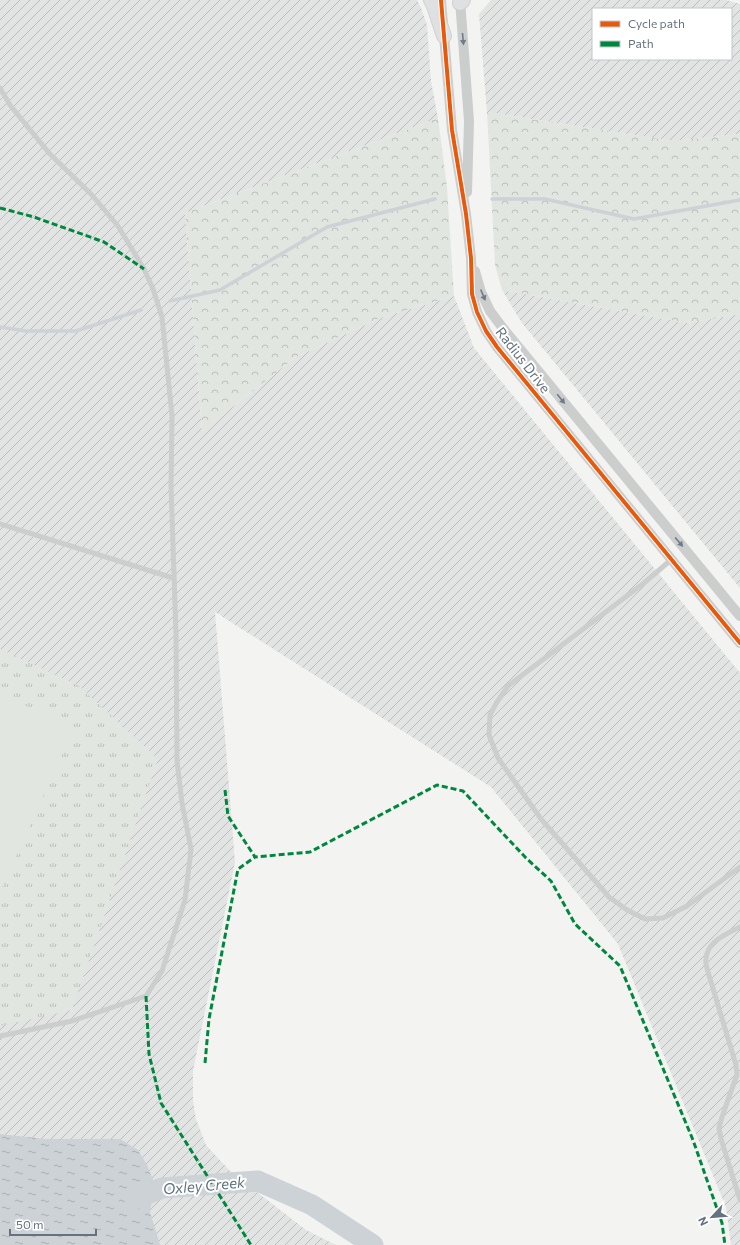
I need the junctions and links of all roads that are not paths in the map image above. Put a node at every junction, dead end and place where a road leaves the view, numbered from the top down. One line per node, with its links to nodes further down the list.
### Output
1 (431, 0): 4 (street)
2 (441, 0): 4 (street, Radius Drive)
3 (461, 1): 6 (street, Radius Drive, one-way to 6)
4 (444, 36): 6 (street, Radius Drive)
5 (0, 88): 13 (lane)
6 (466, 214): 7 (street, Radius Drive)
7 (471, 258): 8 (street, Radius Drive, one-way to 8); 9 (street, Radius Drive)
8 (580, 422): 9 (street); 11 (street, Radius Drive)
9 (636, 516): 12 (street, Radius Drive)
10 (0, 524): 13 (lane)
11 (668, 529): 14 (street, Radius Drive, one-way to 14); 15 (street)
12 (672, 559): 15 (street, Radius Drive); 17 (lane)
13 (174, 578): 19 (lane)
14 (740, 616)
15 (722, 622): 16 (street, Radius Drive)
16 (740, 643)
17 (740, 868)
18 (740, 926): 20 (lane)
19 (0, 1036)
20 (740, 1200)

